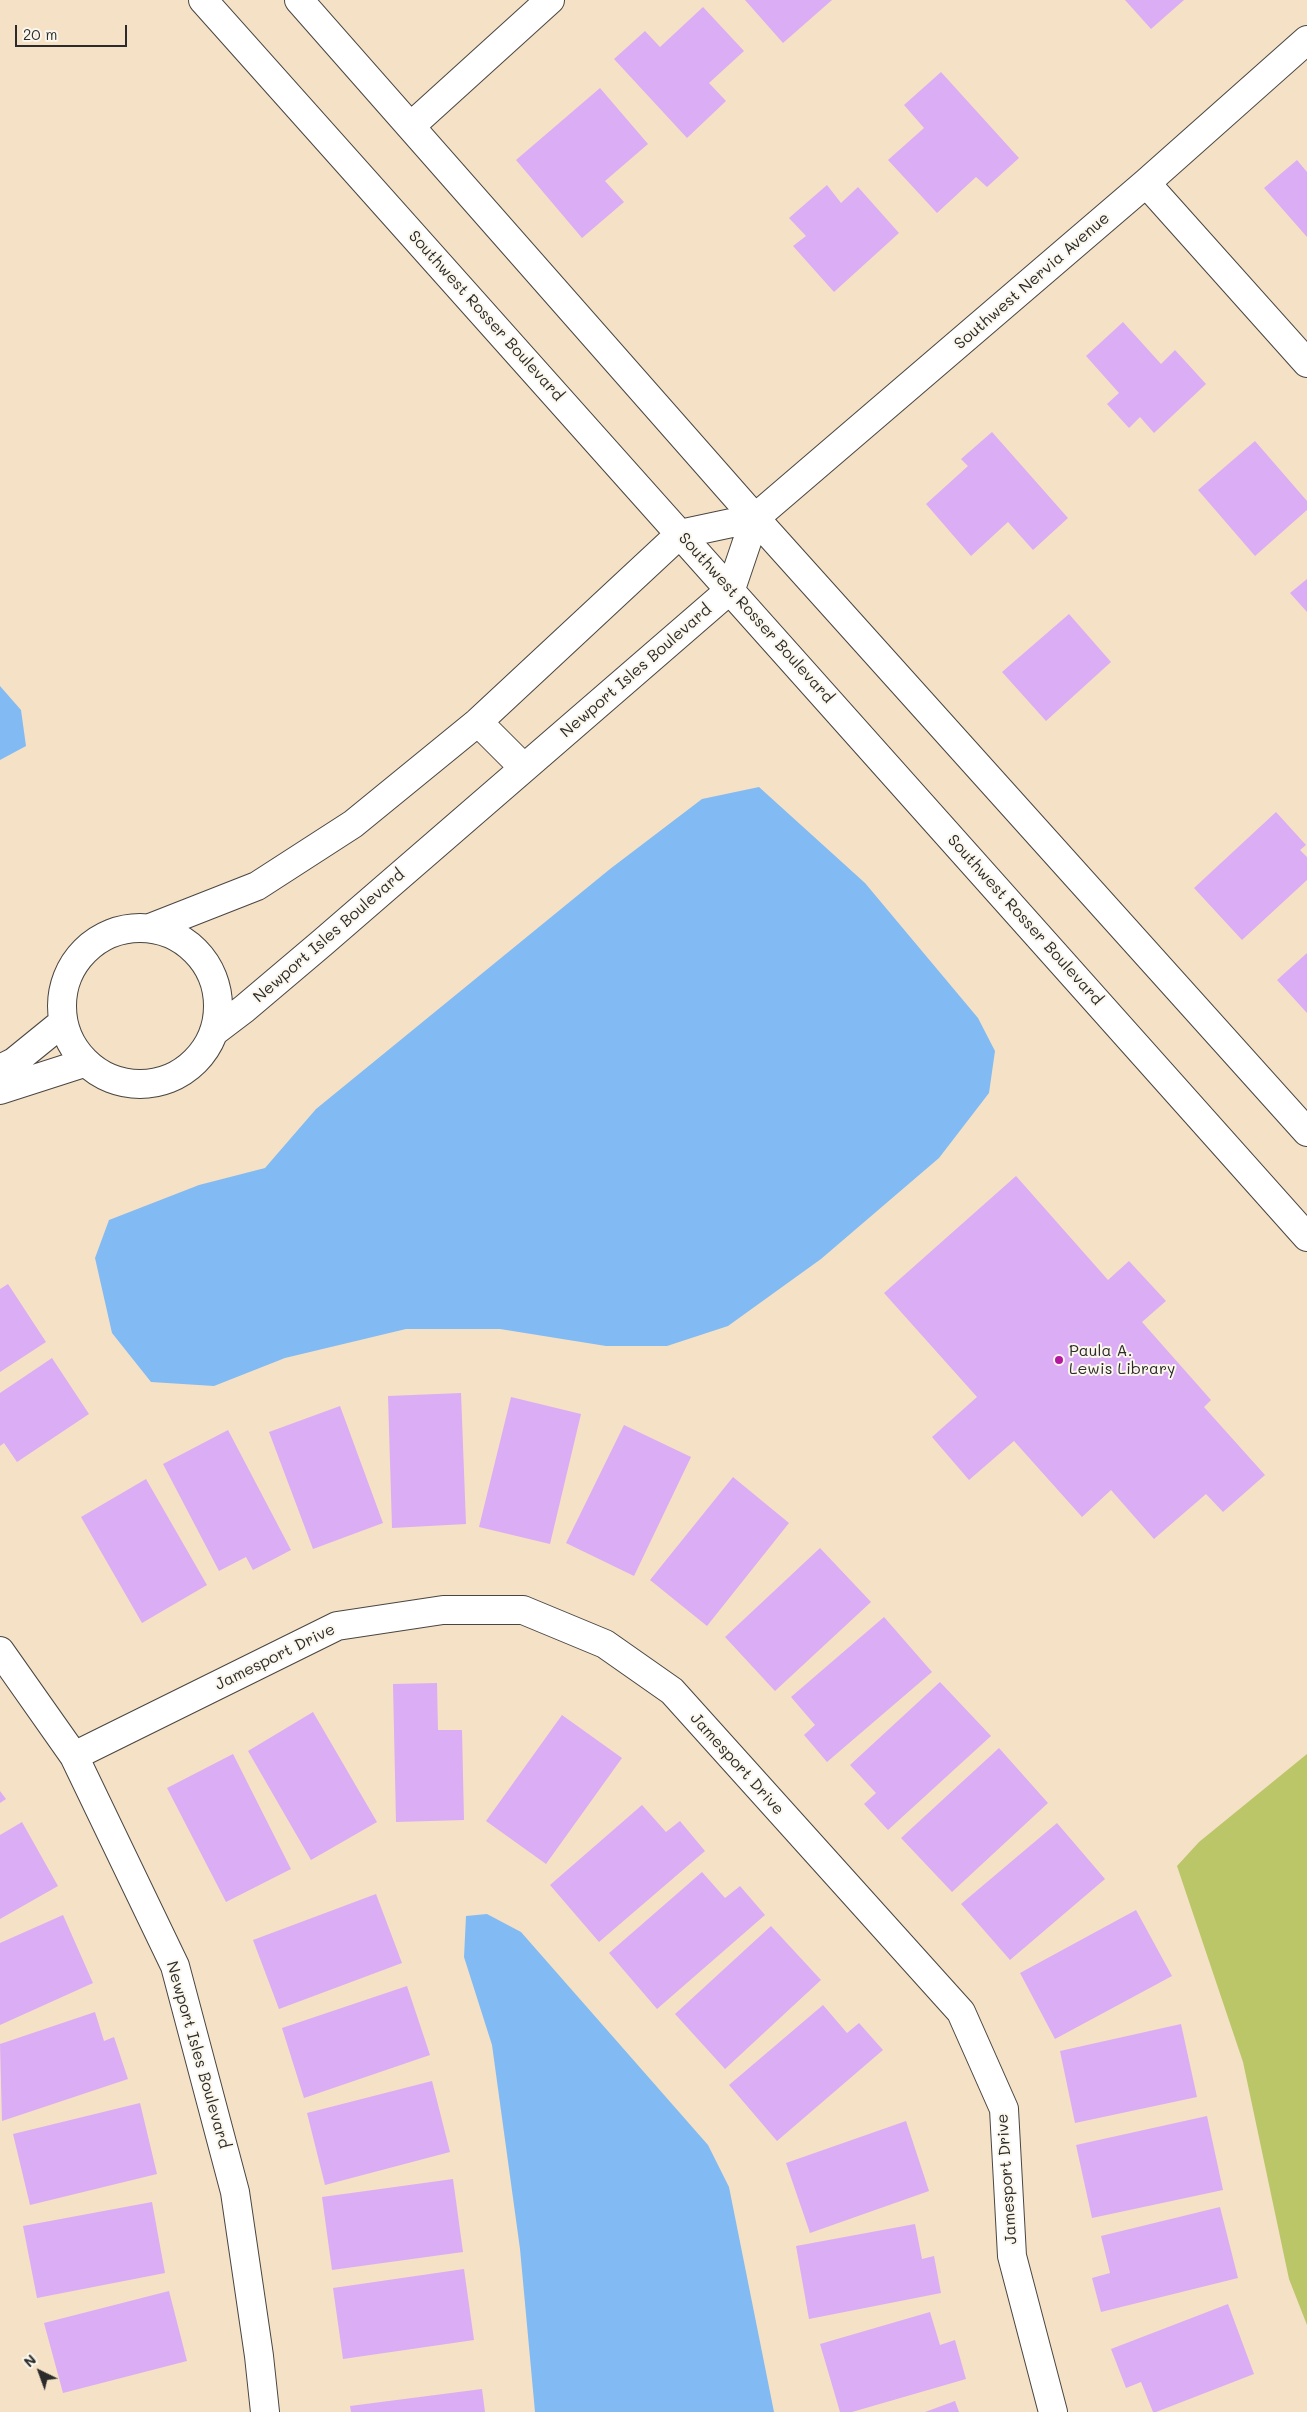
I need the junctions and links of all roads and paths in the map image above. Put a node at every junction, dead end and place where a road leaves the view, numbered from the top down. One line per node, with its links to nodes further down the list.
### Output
1 (204, 0): 9 (street, Southwest Rosser Boulevard)
2 (299, 0): 5 (street)
3 (550, 0): 5 (street)
4 (1307, 40): 6 (street, Southwest Nervia Avenue)
5 (411, 126): 8 (street)
6 (1146, 183): 7 (street); 8 (street, Southwest Nervia Avenue)
7 (1307, 363)
8 (755, 518): 9 (street); 10 (street); 19 (street)
9 (680, 534): 10 (street, Southwest Rosser Boulevard); 11 (street)
10 (731, 589): 12 (street, Newport Isles Boulevard); 20 (street, Southwest Rosser Boulevard)
11 (478, 722): 12 (street); 13 (street)
12 (524, 768): 15 (street, Newport Isles Boulevard)
13 (150, 928): 14 (street); 15 (street)
14 (62, 1023): 16 (street); 17 (street)
15 (214, 1031): 16 (street)
16 (84, 1063): 18 (street)
17 (0, 1069)
18 (0, 1090)
19 (1307, 1132)
20 (1307, 1237)
21 (0, 1651): 22 (street, Newport Isles Boulevard)
22 (74, 1756): 23 (street, Newport Isles Boulevard); 24 (street, Jamesport Drive)
23 (265, 2412)
24 (1053, 2412)

